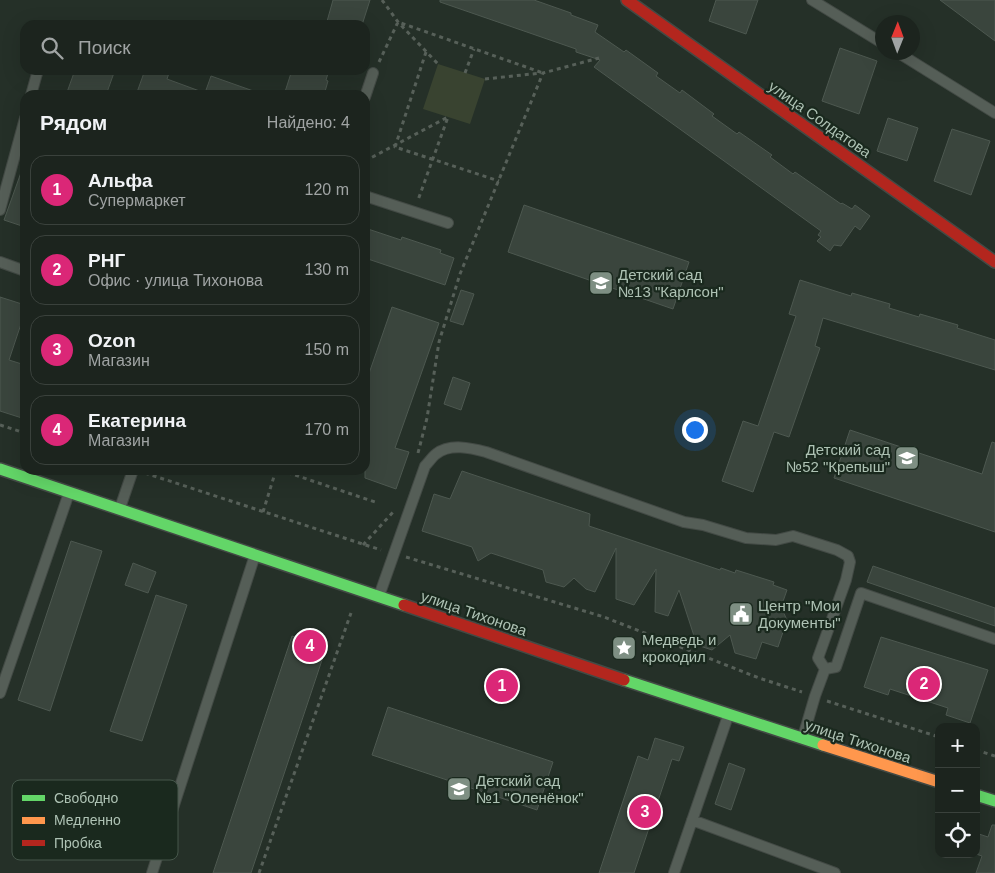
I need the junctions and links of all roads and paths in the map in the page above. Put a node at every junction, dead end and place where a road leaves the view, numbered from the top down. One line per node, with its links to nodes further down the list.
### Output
1 (382, 0): 4 (path)
2 (627, 0): 29 (main road, улица Солдатова)
3 (812, 0): 5 (lane)
4 (398, 22): 6 (path); 7 (path); 13 (path)
5 (875, 39)
6 (474, 49): 11 (path); 12 (path)
7 (426, 52): 10 (path); 20 (path)
8 (598, 58): 12 (path)
9 (910, 60): 18 (lane)
10 (438, 64)
11 (465, 73)
12 (543, 73): 15 (path); 23 (path)
13 (373, 74): 17 (lane)
14 (37, 75): 16 (lane)
15 (485, 80)
16 (32, 90)
17 (367, 90)
18 (995, 113)
19 (20, 136): 25 (lane)
20 (395, 147): 21 (path); 22 (path); 22 (path)
21 (370, 159)
22 (434, 159): 23 (path); 26 (path)
23 (499, 181): 33 (path)
24 (370, 198): 26 (lane)
25 (0, 210)
26 (413, 212): 27 (lane)
27 (448, 224)
28 (0, 262): 30 (lane)
29 (995, 262)
30 (20, 269)
31 (0, 425): 32 (path)
32 (20, 432)
33 (418, 453)
34 (0, 469): 39 (main road, улица Тихонова)
35 (133, 475): 42 (lane)
36 (150, 475): 43 (path)
37 (274, 475): 43 (path)
38 (300, 475): 40 (path)
39 (69, 492): 42 (main road, улица Тихонова); 51 (lane)
40 (375, 502)
41 (399, 504): 44 (path)
42 (120, 509): 46 (main road, улица Тихонова)
43 (263, 512): 44 (path)
44 (363, 544): 45 (path)
45 (394, 554): 47 (lane); 50 (lane); 52 (path)
46 (256, 555): 47 (main road, улица Тихонова); 59 (lane)
47 (379, 596): 53 (main road, улица Тихонова)
48 (352, 613): 65 (path)
49 (995, 639): 50 (lane)
50 (825, 669): 52 (lane)
51 (0, 693)
52 (815, 696): 54 (path); 55 (lane)
53 (729, 714): 55 (main road, улица Тихонова); 62 (lane)
54 (935, 737)
55 (803, 739): 58 (main road, улица Тихонова)
56 (980, 751): 57 (path)
57 (995, 756)
58 (935, 781)
59 (178, 794)
60 (980, 795): 61 (main road)
61 (994, 797)
62 (692, 820): 66 (lane); 67 (lane)
63 (156, 860): 64 (lane)
64 (152, 873)
65 (259, 873)
66 (674, 873)
67 (835, 873)

